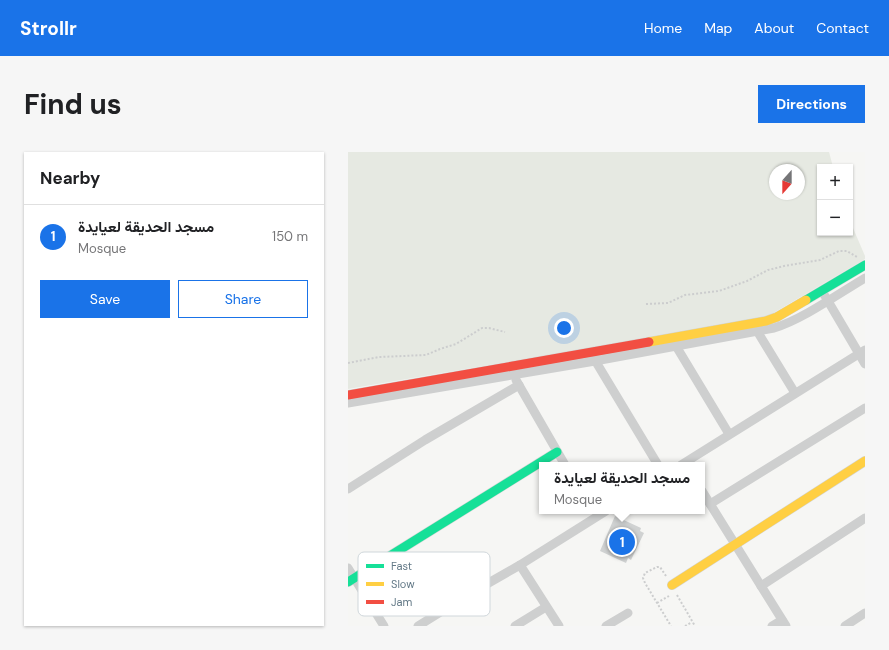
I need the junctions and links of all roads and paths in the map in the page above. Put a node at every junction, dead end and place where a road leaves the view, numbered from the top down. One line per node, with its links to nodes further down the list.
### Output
1 (863, 262): 3 (street); 5 (path)
2 (865, 278): 4 (street)
3 (822, 291): 4 (street); 6 (street)
4 (828, 301): 6 (street); 10 (street)
5 (646, 304)
6 (755, 327): 8 (street); 16 (street)
7 (505, 332): 12 (path)
8 (674, 341): 9 (street); 11 (street); 20 (street)
9 (589, 351): 11 (street); 14 (street)
10 (862, 352): 13 (street); 16 (street)
11 (595, 361): 14 (street); 25 (street)
12 (348, 363)
13 (865, 364)
14 (510, 371): 15 (street); 17 (street); 18 (street)
15 (519, 385): 21 (street); 28 (street)
16 (795, 393): 20 (street)
17 (348, 395)
18 (348, 403)
19 (865, 408): 30 (street)
20 (729, 434): 26 (street)
21 (557, 452): 23 (street); 24 (street)
22 (865, 461): 33 (street)
23 (541, 462)
24 (563, 462)
25 (656, 462)
26 (687, 462)
27 (539, 463): 34 (street)
28 (348, 489)
29 (705, 496): 30 (street)
30 (710, 504): 33 (street)
31 (595, 514): 35 (street)
32 (865, 518): 39 (street)
33 (735, 544): 39 (street); 40 (street)
34 (396, 552)
35 (520, 565): 38 (street); 43 (street)
36 (348, 568): 37 (street)
37 (351, 580): 41 (street)
38 (490, 582)
39 (761, 586): 49 (street)
40 (674, 589): 42 (path); 42 (path); 48 (path)
41 (358, 590)
42 (657, 603): 55 (path)
43 (546, 607): 52 (street); 53 (street)
44 (628, 613): 54 (street)
45 (865, 613): 59 (street)
46 (377, 616): 50 (street)
47 (434, 616): 51 (street)
48 (692, 622): 56 (path); 57 (path)
49 (784, 623): 58 (street)
50 (384, 626)
51 (418, 626)
52 (515, 626)
53 (558, 626)
54 (606, 626)
55 (672, 626)
56 (686, 626)
57 (695, 626)
58 (772, 626)
59 (844, 626)

